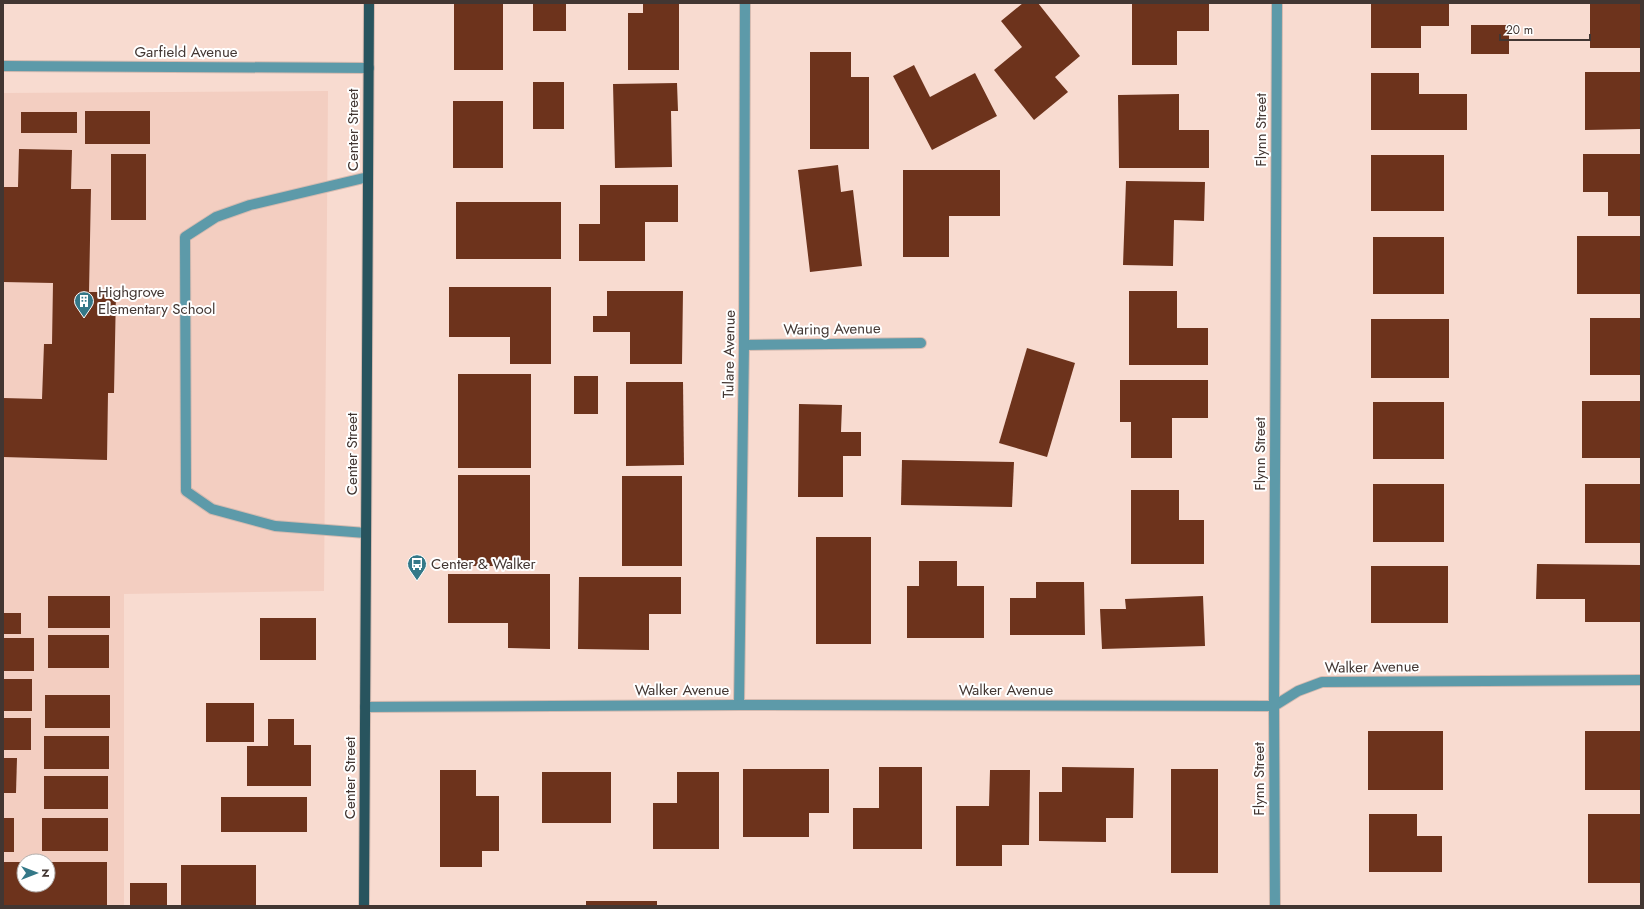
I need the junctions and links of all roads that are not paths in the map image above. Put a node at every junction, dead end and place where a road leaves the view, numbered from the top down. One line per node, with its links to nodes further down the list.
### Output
1 (369, 3): 5 (main road, Center Street)
2 (745, 3): 8 (street, Tulare Avenue)
3 (1276, 3): 12 (street, Flynn Street)
4 (3, 66): 5 (street, Garfield Avenue)
5 (369, 68): 6 (main road, Center Street)
6 (368, 177): 9 (main road, Center Street); 9 (street)
7 (921, 343): 8 (street, Waring Avenue)
8 (744, 345): 11 (street, Tulare Avenue)
9 (366, 533): 13 (main road, Center Street)
10 (1641, 680): 12 (street, Walker Avenue)
11 (739, 705): 12 (street, Walker Avenue); 13 (street, Walker Avenue)
12 (1274, 706): 15 (street, Flynn Street)
13 (365, 707): 14 (main road, Center Street)
14 (364, 906)
15 (1275, 906)

